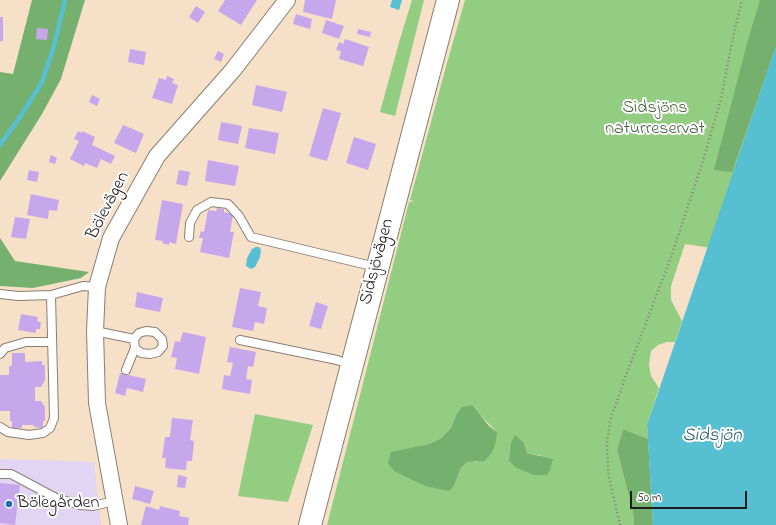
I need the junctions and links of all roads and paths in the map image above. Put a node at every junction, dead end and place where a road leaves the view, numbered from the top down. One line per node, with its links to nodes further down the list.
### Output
1 (287, 0): 6 (street, Bölevägen)
2 (448, 0): 5 (main road, Sidsjövägen)
3 (742, 0): 20 (path)
4 (189, 236): 5 (lane)
5 (377, 267): 13 (main road, Sidsjövägen)
6 (97, 287): 8 (lane); 9 (street, Bölevägen)
7 (0, 294): 8 (lane)
8 (51, 295): 11 (lane)
9 (94, 330): 14 (lane); 17 (street, Bölevägen)
10 (240, 340): 13 (lane)
11 (52, 342): 12 (lane); 15 (lane)
12 (0, 354)
13 (352, 365): 19 (main road, Sidsjövägen)
14 (126, 370)
15 (0, 427)
16 (0, 474): 17 (lane)
17 (114, 501): 18 (street, Bölevägen)
18 (119, 525)
19 (310, 525)
20 (620, 525)

